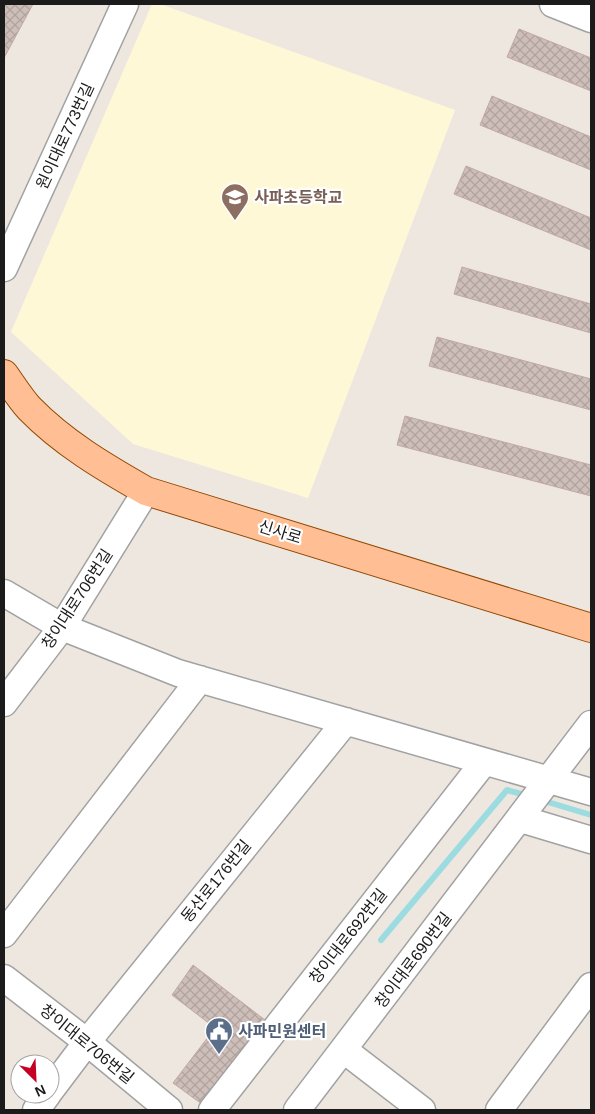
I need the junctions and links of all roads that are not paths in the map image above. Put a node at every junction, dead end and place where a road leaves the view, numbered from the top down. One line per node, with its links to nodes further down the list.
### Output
1 (125, 4): 4 (street, 원이대로773번길)
2 (553, 4): 3 (street)
3 (591, 19)
4 (4, 268)
5 (4, 374): 6 (main road, 신사로)
6 (146, 490): 8 (street, 창이대로706번길); 9 (main road, 신사로)
7 (4, 592): 8 (street)
8 (62, 627): 10 (street); 11 (street, 창이대로706번길)
9 (591, 628)
10 (200, 679): 12 (street); 19 (street)
11 (4, 703)
12 (346, 721): 14 (street); 22 (street, 동산로176번길)
13 (591, 724): 15 (street)
14 (484, 762): 15 (street); 26 (street, 창이대로692번길)
15 (547, 784): 16 (street); 17 (street, 창이대로690번길)
16 (591, 792)
17 (524, 814): 18 (street); 23 (street, 창이대로690번길)
18 (591, 840)
19 (4, 934)
20 (4, 978): 22 (street, 창이대로706번길)
21 (591, 986): 29 (street)
22 (87, 1042): 24 (street, 동산로176번길); 25 (street, 창이대로706번길)
23 (344, 1050): 27 (street, 창이대로690번길); 28 (street)
24 (60, 1078)
25 (169, 1110)
26 (212, 1110)
27 (297, 1110)
28 (422, 1110)
29 (499, 1110)

